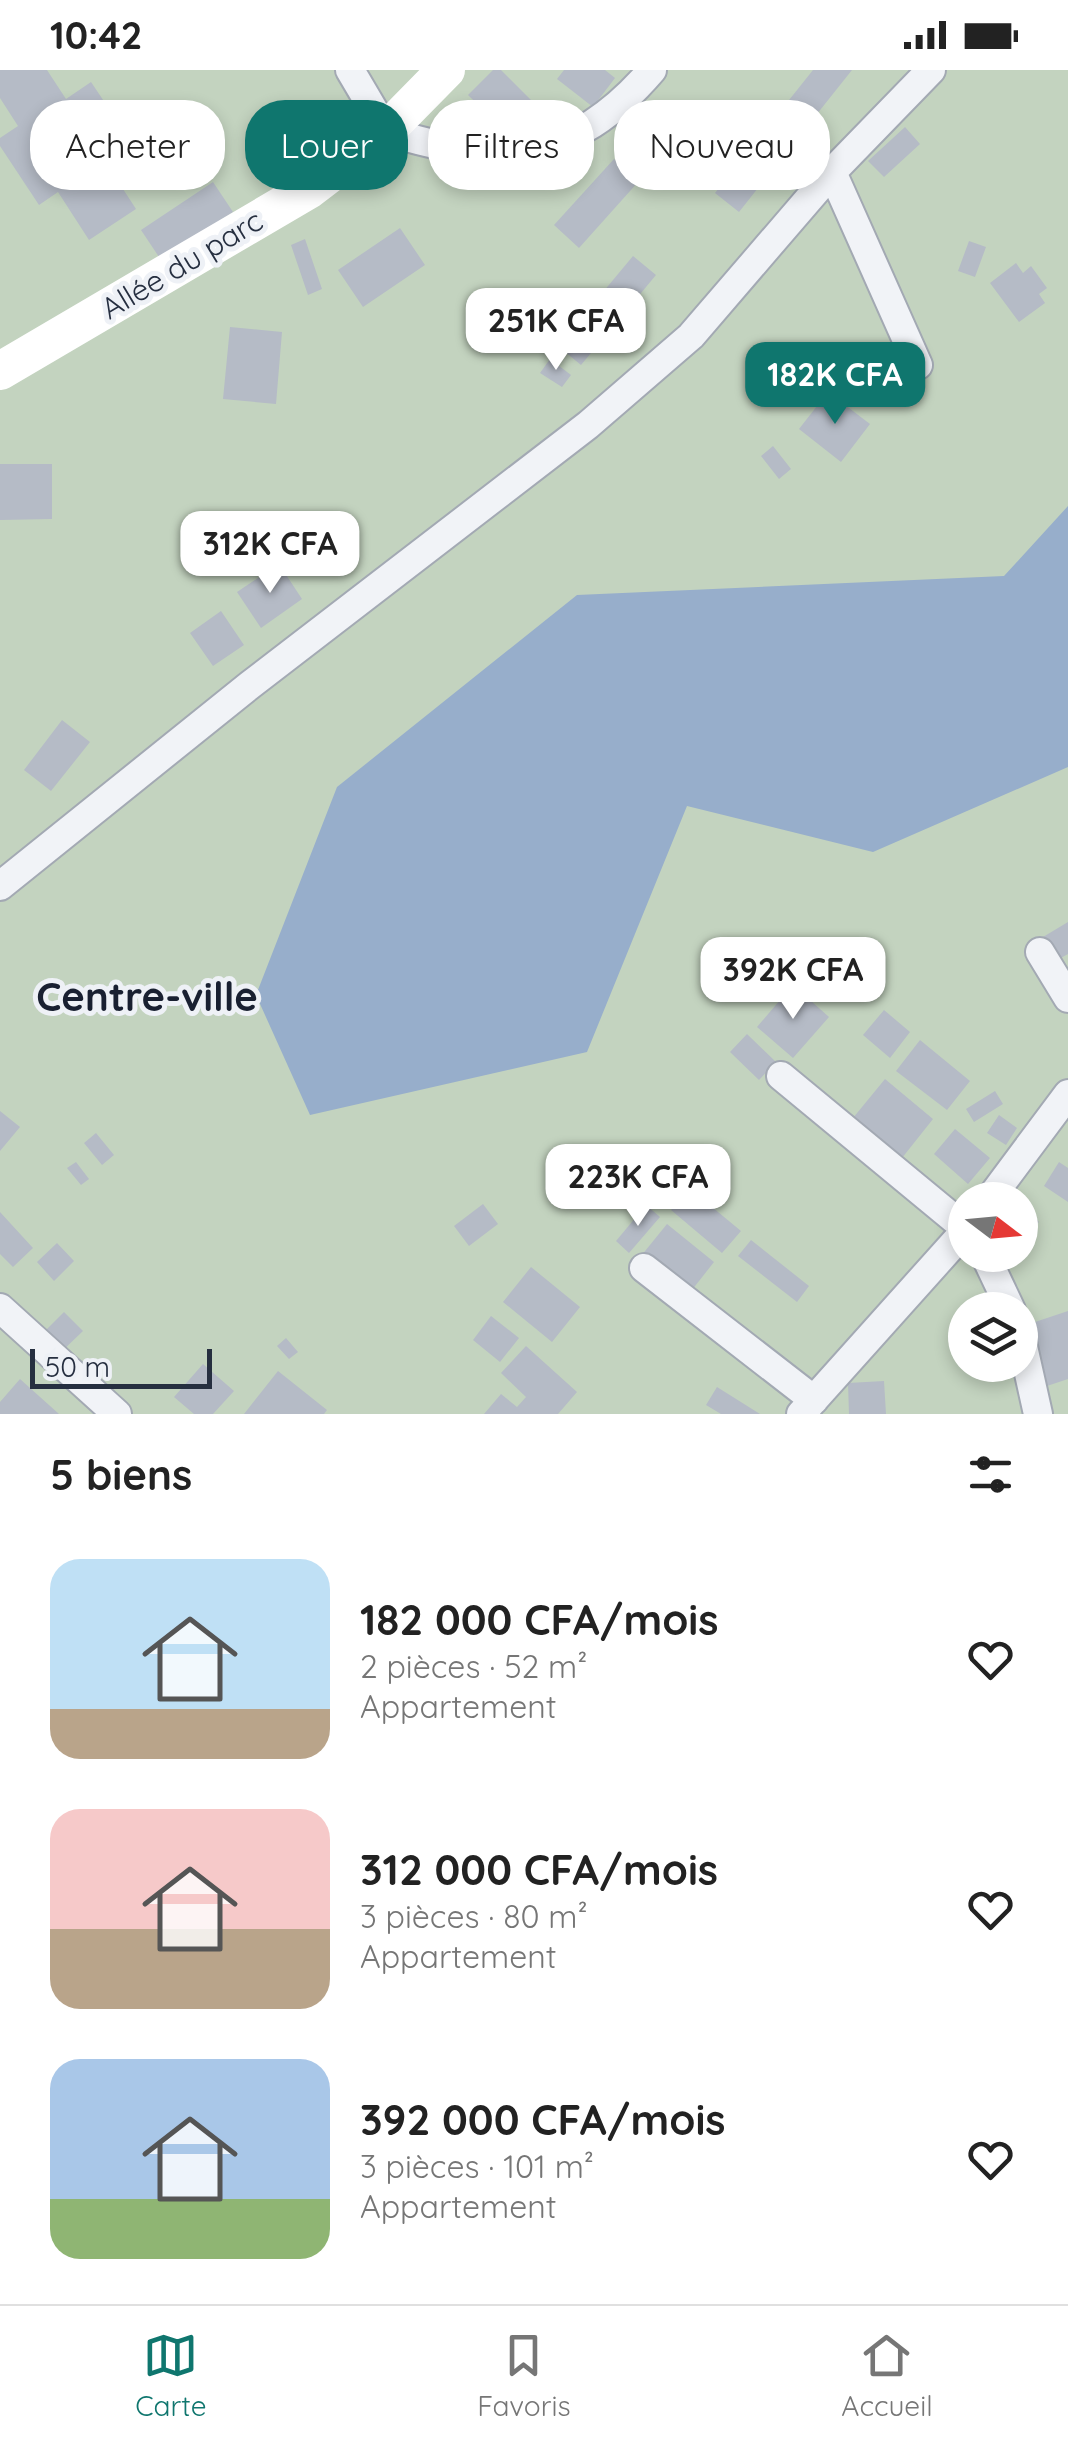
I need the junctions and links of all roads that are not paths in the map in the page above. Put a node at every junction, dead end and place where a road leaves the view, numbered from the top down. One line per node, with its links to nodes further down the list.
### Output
1 (350, 70): 5 (street)
2 (446, 70): 6 (street, Allée du parc)
3 (652, 70): 7 (street)
4 (931, 70): 8 (street)
5 (368, 100)
6 (408, 109)
7 (408, 138)
8 (832, 172): 10 (street); 12 (street)
9 (310, 190): 11 (street, Allée du parc)
10 (918, 366)
11 (0, 371)
12 (0, 886)
13 (1040, 952): 14 (street)
14 (1068, 998)
15 (781, 1076): 18 (street)
16 (1068, 1094): 17 (street)
17 (1002, 1182)
18 (948, 1216)
19 (948, 1249): 23 (street)
20 (644, 1268): 23 (street)
21 (0, 1308): 24 (street)
22 (1031, 1382): 25 (street)
23 (808, 1407)
24 (107, 1411)
25 (1038, 1414)

